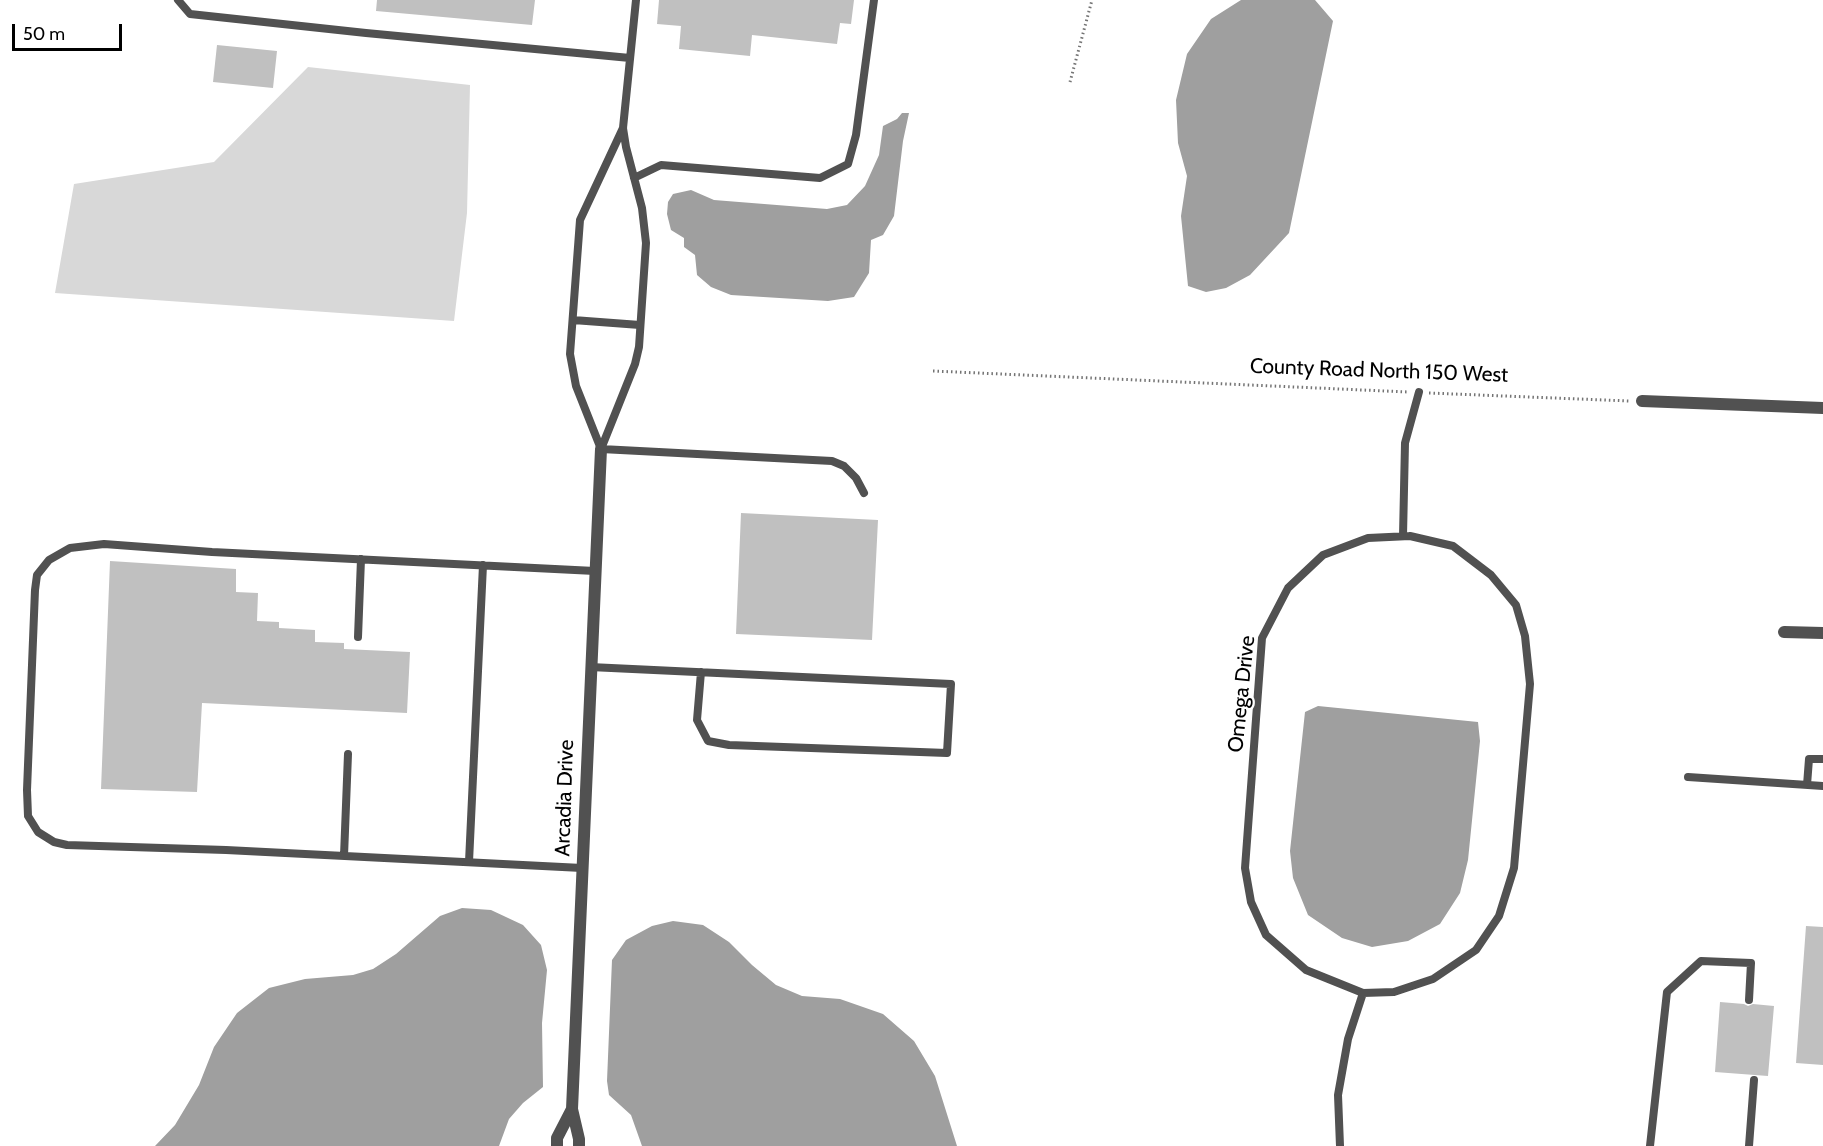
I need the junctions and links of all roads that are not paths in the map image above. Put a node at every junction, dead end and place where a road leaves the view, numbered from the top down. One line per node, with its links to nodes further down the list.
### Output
1 (178, 0): 4 (lane)
2 (636, 0): 4 (lane)
3 (874, 0): 6 (lane)
4 (630, 58): 5 (lane)
5 (623, 128): 6 (lane); 7 (lane)
6 (634, 178): 8 (lane)
7 (573, 320): 8 (lane); 12 (lane)
8 (640, 324): 12 (lane)
9 (1419, 392): 14 (lane)
10 (1642, 401): 11 (street)
11 (1823, 408)
12 (601, 449): 13 (lane); 17 (street, Arcadia Drive)
13 (864, 492)
14 (1403, 537): 31 (lane, Omega Drive); 31 (lane, Omega Drive)
15 (361, 559): 16 (lane); 20 (lane); 28 (lane)
16 (483, 565): 17 (lane); 29 (lane)
17 (595, 571): 21 (street, Arcadia Drive)
18 (1784, 632): 19 (street)
19 (1823, 633)
20 (358, 637)
21 (590, 667): 22 (lane); 30 (street, Arcadia Drive)
22 (701, 672): 22 (lane)
23 (348, 754): 28 (lane)
24 (1823, 759): 26 (lane)
25 (1688, 777): 26 (lane)
26 (1807, 785): 27 (lane)
27 (1823, 786)
28 (344, 856): 29 (lane)
29 (469, 862): 30 (lane)
30 (582, 868): 34 (street, Arcadia Drive)
31 (1364, 993): 37 (lane)
32 (1749, 1000): 38 (lane)
33 (1754, 1080): 39 (lane)
34 (572, 1109): 35 (street, Arcadia Drive); 36 (street)
35 (557, 1146)
36 (579, 1146)
37 (1340, 1146)
38 (1650, 1146)
39 (1749, 1146)

